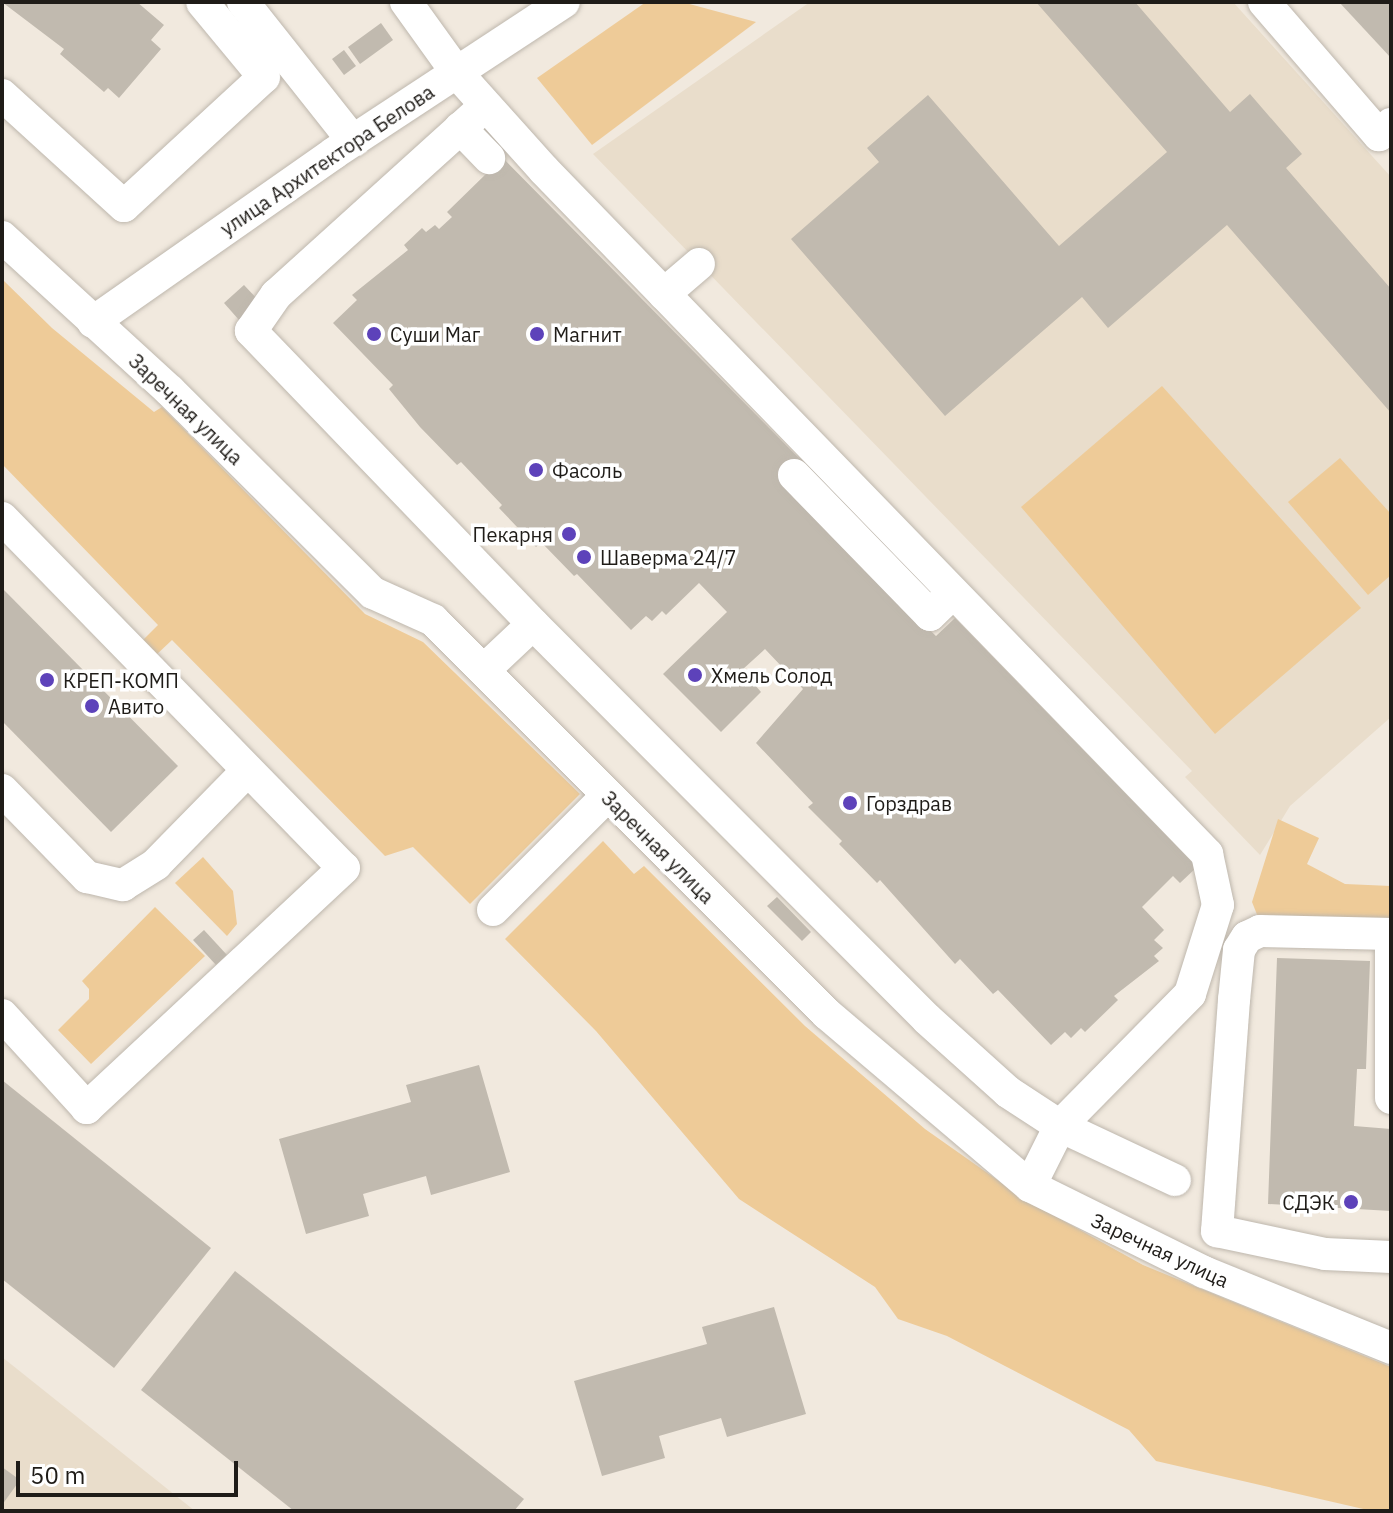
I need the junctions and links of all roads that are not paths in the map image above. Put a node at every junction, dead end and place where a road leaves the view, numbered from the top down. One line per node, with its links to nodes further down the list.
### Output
1 (202, 2): 7 (street)
2 (243, 2): 11 (street)
3 (406, 2): 6 (street)
4 (564, 2): 6 (street, улица Архитектора Белова)
5 (1264, 2): 10 (street)
6 (457, 73): 8 (street); 11 (street, улица Архитектора Белова)
7 (2, 95)
8 (485, 106): 9 (street); 15 (street)
9 (460, 128): 12 (street); 20 (street)
10 (1387, 135)
11 (353, 141): 16 (street, улица Архитектора Белова)
12 (489, 158)
13 (2, 237): 16 (street, Заречная улица)
14 (699, 264): 15 (street)
15 (664, 294): 19 (street)
16 (93, 322): 21 (street, Заречная улица)
17 (794, 475): 19 (street)
18 (2, 518): 22 (street)
19 (953, 593): 26 (street)
20 (533, 624): 21 (street); 33 (street)
21 (484, 670): 24 (street, Заречная улица)
22 (247, 771): 23 (street); 31 (street)
23 (2, 790)
24 (606, 797): 27 (street); 35 (street, Заречная улица)
25 (1188, 876): 26 (street)
26 (1218, 905): 33 (street)
27 (493, 910)
28 (1391, 934): 36 (street)
29 (1391, 949): 30 (street)
30 (1391, 984): 32 (street)
31 (2, 1015)
32 (1391, 1098)
33 (1060, 1126): 34 (street); 35 (street)
34 (1175, 1180)
35 (1030, 1186): 38 (street, Заречная улица)
36 (1217, 1231): 37 (street); 38 (street)
37 (1391, 1257)
38 (1204, 1272): 39 (street, Заречная улица)
39 (1391, 1348)

